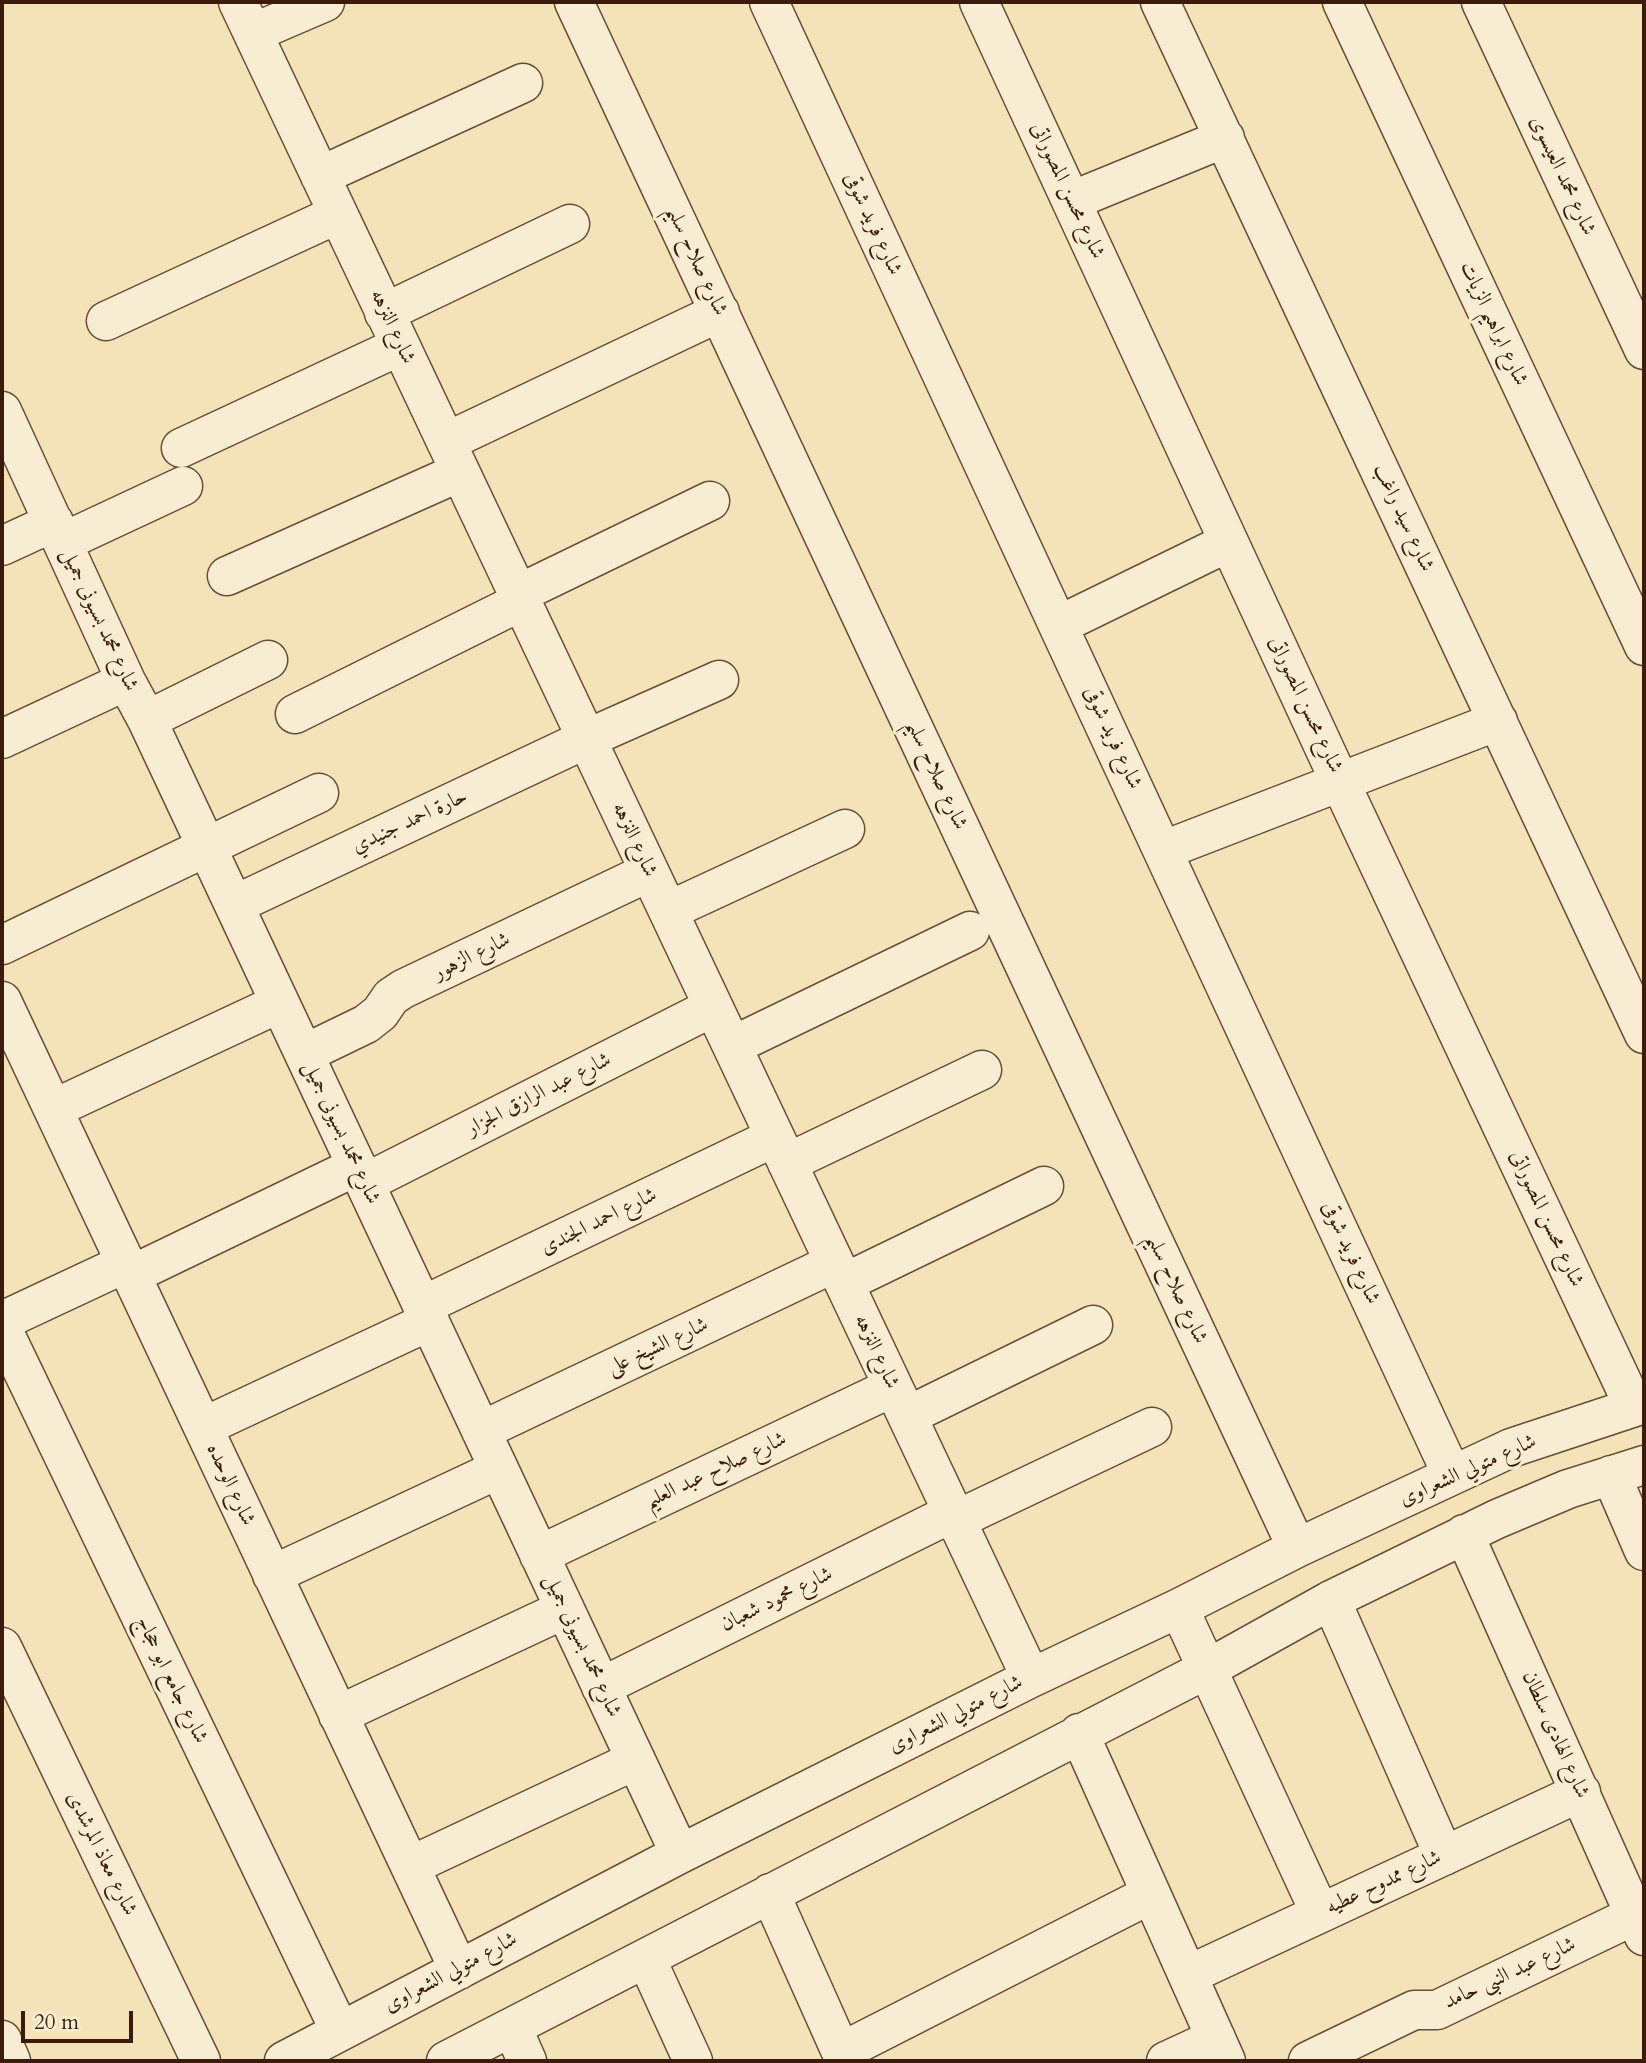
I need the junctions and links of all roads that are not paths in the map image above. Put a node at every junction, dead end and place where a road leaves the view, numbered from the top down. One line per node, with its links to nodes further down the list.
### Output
1 (325, 2): 8 (street)
2 (574, 2): 15 (street, شارع صلاح سليم)
3 (769, 2): 29 (street, شارع فريد شوقى)
4 (979, 2): 12 (street, شارع محسن المصوراتى)
5 (1160, 2): 10 (street, شارع سيد راغب)
6 (1342, 2): 30 (street, شارع ابراهيم الزيات)
7 (1481, 2): 18 (street, شارع محمد العيسوى)
8 (245, 18): 11 (street, شارع النزهه)
9 (523, 83): 11 (street)
10 (1225, 138): 12 (street); 36 (street, شارع سيد راغب)
11 (320, 176): 13 (street, شارع النزهه)
12 (1071, 201): 25 (street, شارع محسن المصوراتى)
13 (338, 214): 16 (street); 17 (street, شارع النزهه)
14 (570, 224): 17 (street)
15 (720, 312): 21 (street); 76 (street, شارع صلاح سليم)
16 (106, 321)
17 (392, 329): 20 (street); 21 (street, شارع النزهه)
18 (1644, 350)
19 (2, 411): 24 (street, شارع محمد بسيونى جميل)
20 (181, 448)
21 (453, 457): 27 (street); 28 (street, شارع النزهه)
22 (183, 486): 24 (street)
23 (710, 501): 28 (street)
24 (59, 532): 26 (street); 33 (street, شارع محمد بسيونى جميل)
25 (1229, 542): 29 (street); 39 (street, شارع محسن المصوراتى)
26 (2, 546)
27 (227, 576)
28 (520, 598): 34 (street); 38 (street, شارع النزهه)
29 (1059, 625): 43 (street, شارع فريد شوقى)
30 (1644, 646)
31 (268, 660): 35 (street)
32 (719, 680): 38 (street, حارة احمد جنيدي)
33 (126, 681): 35 (street, شارع محمد بسيونى جميل); 37 (street)
34 (295, 714)
35 (147, 720): 42 (street, شارع محمد بسيونى جميل)
36 (1498, 721): 39 (street); 52 (street, شارع سيد راغب)
37 (2, 739)
38 (586, 739): 44 (street, شارع النزهه); 45 (street, حارة احمد جنيدي)
39 (1340, 782): 43 (street); 67 (street, شارع محسن المصوراتى)
40 (319, 793): 42 (street)
41 (845, 829): 46 (street)
42 (206, 847): 45 (street, شارع محمد بسيونى جميل); 48 (street)
43 (1164, 850): 73 (street, شارع فريد شوقى)
44 (649, 872): 46 (street, شارع النزهه); 54 (street, شارع الزهور)
45 (234, 905): 50 (street, شارع محمد بسيونى جميل)
46 (668, 911): 51 (street, شارع النزهه)
47 (970, 931): 53 (street)
48 (2, 945)
49 (2, 1000): 56 (street, شارع الوحده)
50 (280, 1003): 54 (street, شارع محمد بسيونى جميل); 56 (street)
51 (713, 1007): 53 (street, شارع النزهه); 58 (street, شارع عبد الرازق الجزار)
52 (1644, 1034)
53 (732, 1046): 57 (street, شارع النزهه)
54 (304, 1054): 58 (street, شارع محمد بسيونى جميل)
55 (982, 1070): 57 (street, شارع احمد الجندى)
56 (52, 1109): 60 (street, شارع الوحده)
57 (781, 1150): 61 (street, شارع النزهه); 62 (street, شارع احمد الجندى)
58 (361, 1174): 60 (street, شارع عبد الرازق الجزار); 62 (street, شارع محمد بسيونى جميل)
59 (1044, 1186): 61 (street, شارع الشيخ على)
60 (128, 1269): 63 (street, شارع عبد الرازق الجزار); 68 (street, شارع الوحده)
61 (839, 1273): 66 (street, شارع النزهه); 70 (street, شارع الشيخ على)
62 (426, 1314): 68 (street, شارع احمد الجندى); 70 (street, شارع محمد بسيونى جميل)
63 (2, 1321)
64 (1093, 1325): 66 (street, شارع صلاح عبد العليم)
65 (2, 1328): 102 (street, شارع جامع ابو حجاج)
66 (900, 1401): 74 (street, شارع النزهه); 78 (street, شارع صلاح عبد العليم)
67 (1639, 1406): 73 (street, شارع متولي الشعراوى)
68 (203, 1426): 79 (street, شارع الوحده)
69 (1152, 1427): 74 (street, شارع محمود شعبان)
70 (481, 1431): 71 (street, شارع محمد بسيونى جميل)
71 (499, 1469): 78 (street, شارع محمد بسيونى جميل); 79 (street)
72 (1628, 1470): 75 (street); 77 (street)
73 (1452, 1475): 76 (street, شارع متولي الشعراوى)
74 (954, 1516): 85 (street, شارع النزهه); 86 (street, شارع محمود شعبان)
75 (1464, 1534): 80 (street); 90 (street, شارع الهادى سلطان)
76 (1297, 1548): 81 (street, شارع متولي الشعراوى)
77 (1644, 1551)
78 (539, 1555): 82 (street, شارع محمد بسيونى جميل)
79 (272, 1575): 87 (street, شارع الوحده)
80 (1331, 1600): 84 (street); 92 (street)
81 (1179, 1608): 84 (street); 85 (street, شارع متولي الشعراوى)
82 (565, 1609): 86 (street, شارع محمد بسيونى جميل); 87 (street)
83 (2, 1647): 107 (street, شارع معاذ المرشدى)
84 (1208, 1669): 88 (street); 96 (street)
85 (1031, 1678): 91 (street, شارع متولي الشعراوى)
86 (601, 1687): 89 (street, شارع محمد بسيونى جميل)
87 (338, 1715): 93 (street, شارع الوحده)
88 (1079, 1733): 94 (street); 95 (street)
89 (636, 1760): 91 (street, شارع محمد بسيونى جميل); 93 (street)
90 (1581, 1792): 92 (street, شارع ممدوح عطيه); 97 (street, شارع الهادى سلطان)
91 (680, 1854): 99 (street, شارع متولي الشعراوى)
92 (1444, 1856): 96 (street, شارع ممدوح عطيه)
93 (410, 1867): 99 (street, شارع الوحده)
94 (771, 1893): 98 (street); 105 (street)
95 (1151, 1894): 100 (street); 105 (street)
96 (1321, 1913): 100 (street, شارع ممدوح عطيه)
97 (1639, 1926): 113 (street, شارع عبد النبى حامد)
98 (646, 1958): 101 (street); 111 (street)
99 (459, 1970): 102 (street, شارع متولي الشعراوى)
100 (1188, 1975): 104 (street)
101 (512, 2027): 109 (street); 110 (street)
102 (340, 2031): 108 (street, شارع متولي الشعراوى)
103 (2, 2040): 106 (street)
104 (1221, 2050): 112 (street)
105 (843, 2057)
106 (11, 2061)
107 (201, 2061)
108 (284, 2061)
109 (446, 2061)
110 (527, 2061)
111 (693, 2061)
112 (1166, 2061)
113 (1308, 2061)

